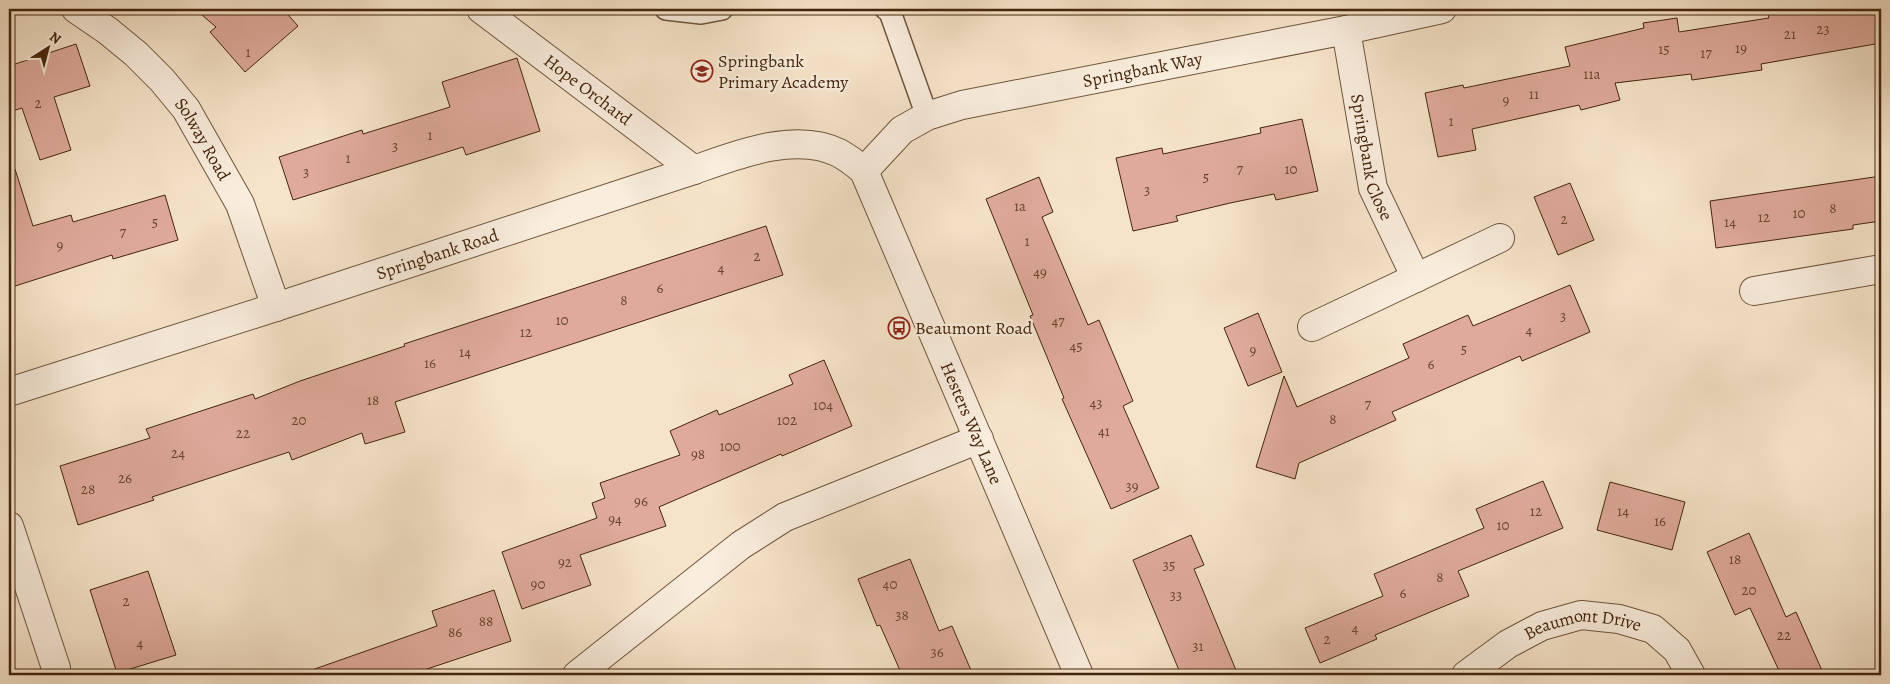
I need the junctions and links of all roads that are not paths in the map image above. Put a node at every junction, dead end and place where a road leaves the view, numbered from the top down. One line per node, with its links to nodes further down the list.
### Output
1 (76, 9): 15 (street, Solway Road)
2 (481, 9): 9 (street, Hope Orchard)
3 (666, 9): 4 (lane)
4 (722, 9)
5 (886, 9): 8 (lane)
6 (1442, 9): 7 (street, Springbank Way)
7 (1346, 30): 8 (street, Springbank Way); 13 (street, Springbank Close)
8 (927, 116): 10 (street, Springbank Way)
9 (694, 170): 10 (street, Springbank Road); 15 (street, Springbank Road)
10 (864, 171): 18 (street, Hesters Way Lane)
11 (1500, 238): 13 (street)
12 (1881, 269): 14 (street)
13 (1416, 278): 16 (street)
14 (1754, 291)
15 (276, 307): 17 (street, Springbank Road)
16 (1312, 327)
17 (9, 392)
18 (979, 439): 21 (street); 22 (street, Hesters Way Lane)
19 (9, 526): 20 (street)
20 (56, 675)
21 (577, 675)
22 (1079, 675)
23 (1466, 675): 24 (street, Beaumont Drive)
24 (1691, 675)

